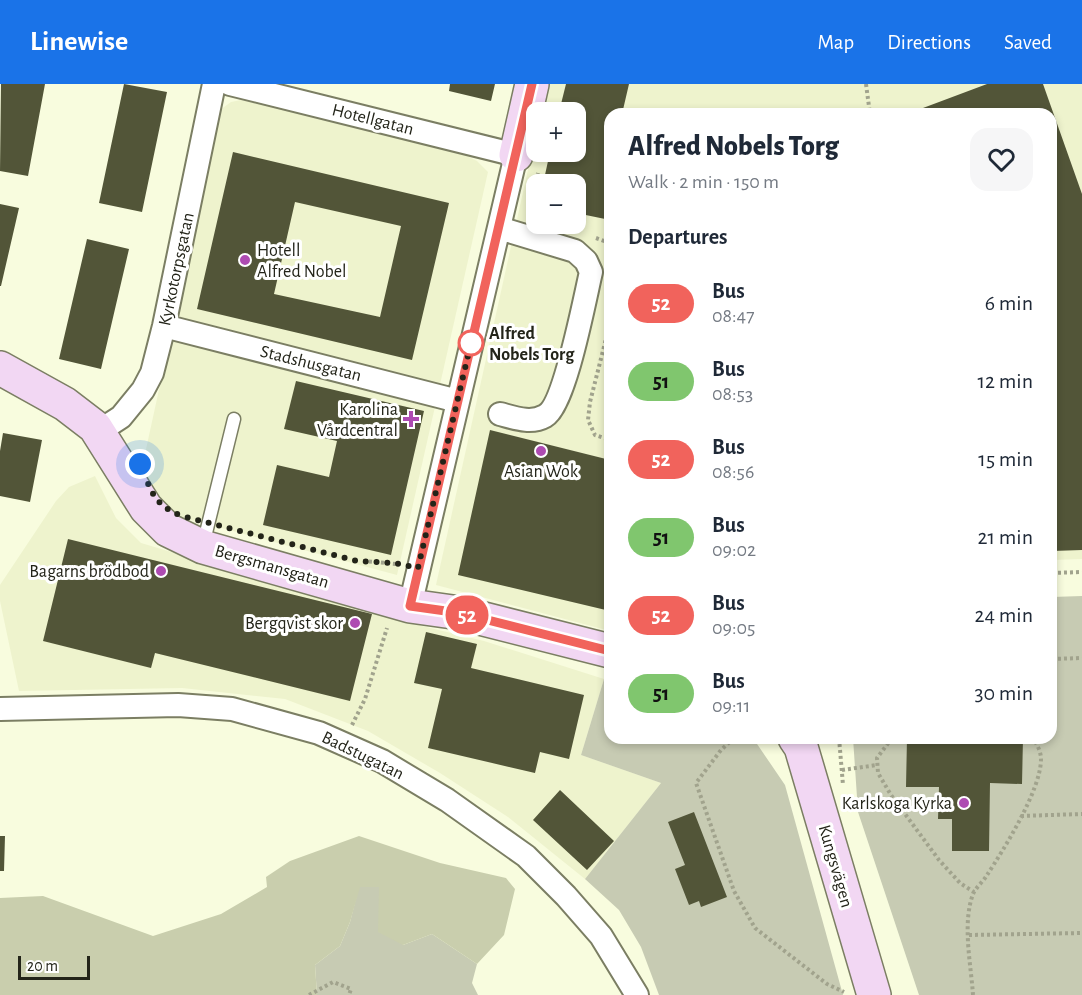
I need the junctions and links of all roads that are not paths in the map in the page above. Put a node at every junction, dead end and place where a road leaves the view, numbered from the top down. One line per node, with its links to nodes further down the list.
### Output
1 (214, 84): 8 (street, Kyrkotorpsgatan)
2 (230, 84): 5 (street, Hotellgatan)
3 (532, 84): 4 (street)
4 (531, 102)
5 (526, 158)
6 (527, 162): 7 (street)
7 (499, 228): 10 (street); 11 (street)
8 (164, 326): 10 (street, Stadshusgatan); 13 (street, Kyrkotorpsgatan)
9 (0, 368): 13 (street, Bergsmansgatan)
10 (458, 400): 15 (street)
11 (500, 414)
12 (234, 419): 14 (lane)
13 (98, 432): 14 (street, Bergsmansgatan)
14 (203, 547): 15 (street, Bergsmansgatan)
15 (403, 603): 16 (street, Bergsmansgatan)
16 (604, 649)
17 (0, 709): 19 (street, Badstugatan)
18 (799, 744): 20 (street, Kungsvägen)
19 (637, 995)
20 (874, 995)

